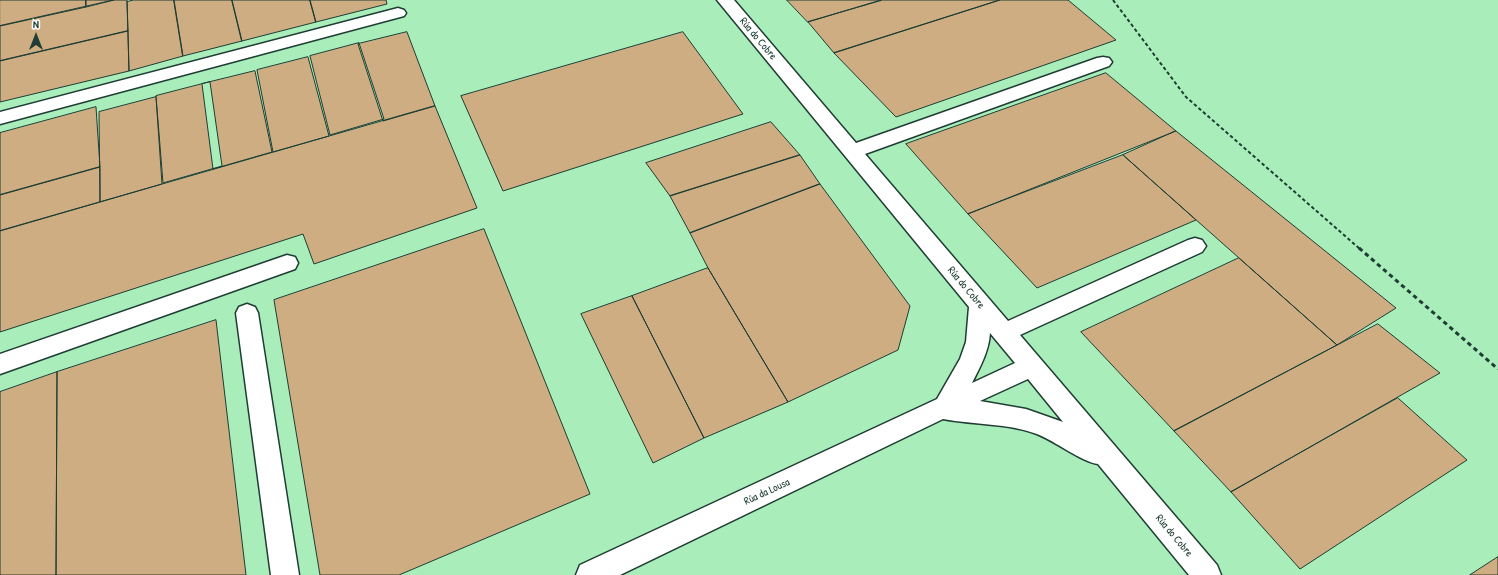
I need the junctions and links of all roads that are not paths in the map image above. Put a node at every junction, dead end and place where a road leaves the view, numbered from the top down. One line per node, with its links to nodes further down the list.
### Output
1 (726, 0): 5 (street, Rúa do Cobre)
2 (398, 13): 4 (street)
3 (1103, 62): 5 (street)
4 (0, 118)
5 (853, 151): 8 (street, Rúa do Cobre)
6 (1195, 246): 10 (street)
7 (287, 263): 11 (street)
8 (980, 306): 10 (street, Rúa do Cobre); 13 (street)
9 (248, 313): 15 (street)
10 (1003, 333): 12 (street, Rúa do Cobre)
11 (0, 364)
12 (1031, 366): 13 (street, Rúa da Lousa); 14 (street, Rúa do Cobre)
13 (944, 409): 14 (street); 16 (street, Rúa da Lousa)
14 (1112, 462): 17 (street, Rúa do Cobre)
15 (285, 575)
16 (590, 575)
17 (1207, 575)

